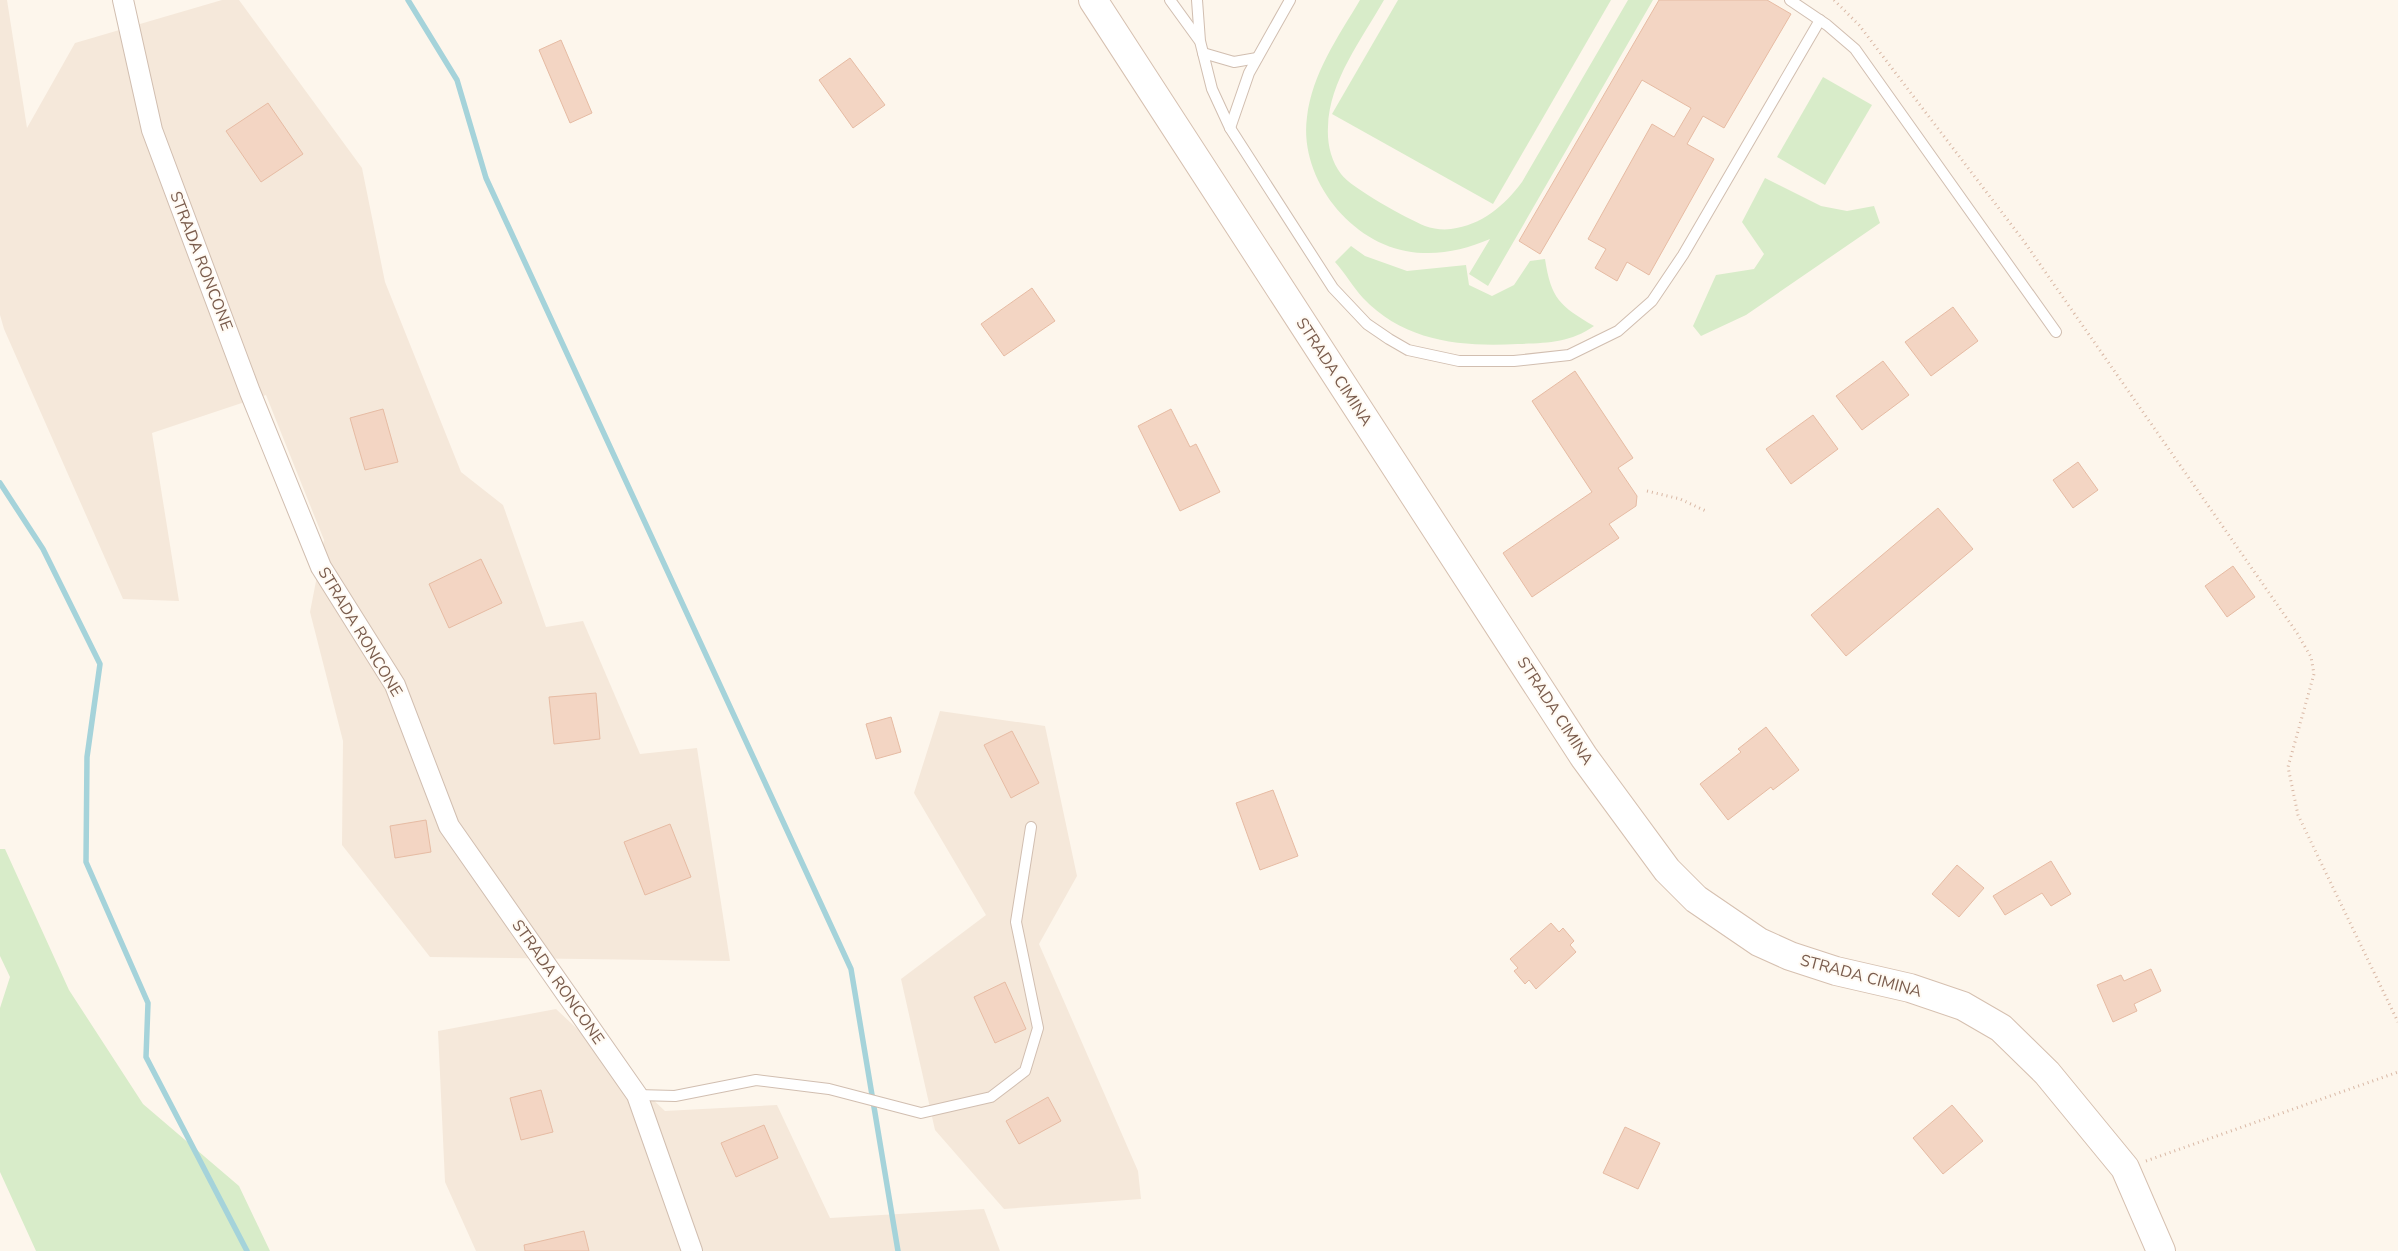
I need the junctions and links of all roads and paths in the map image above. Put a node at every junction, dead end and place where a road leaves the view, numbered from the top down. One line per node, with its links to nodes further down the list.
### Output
1 (123, 0): 19 (street, STRADA RONCONE)
2 (1093, 0): 20 (main road, STRADA CIMINA)
3 (1170, 0): 9 (lane)
4 (1197, 0): 9 (lane)
5 (1290, 0): 11 (lane)
6 (1790, 0): 8 (lane)
7 (1834, 0): 17 (path)
8 (1820, 20): 12 (lane); 13 (lane)
9 (1200, 41): 10 (lane)
10 (1203, 52): 11 (lane); 12 (lane)
11 (1257, 58): 12 (lane)
12 (1230, 128)
13 (2056, 332)
14 (1647, 491): 15 (path)
15 (1708, 512)
16 (1031, 827): 19 (lane)
17 (2398, 1022)
18 (2398, 1072): 20 (path)
19 (637, 1095): 21 (street, STRADA RONCONE)
20 (2125, 1168): 22 (main road, STRADA CIMINA)
21 (692, 1251)
22 (2161, 1251)

